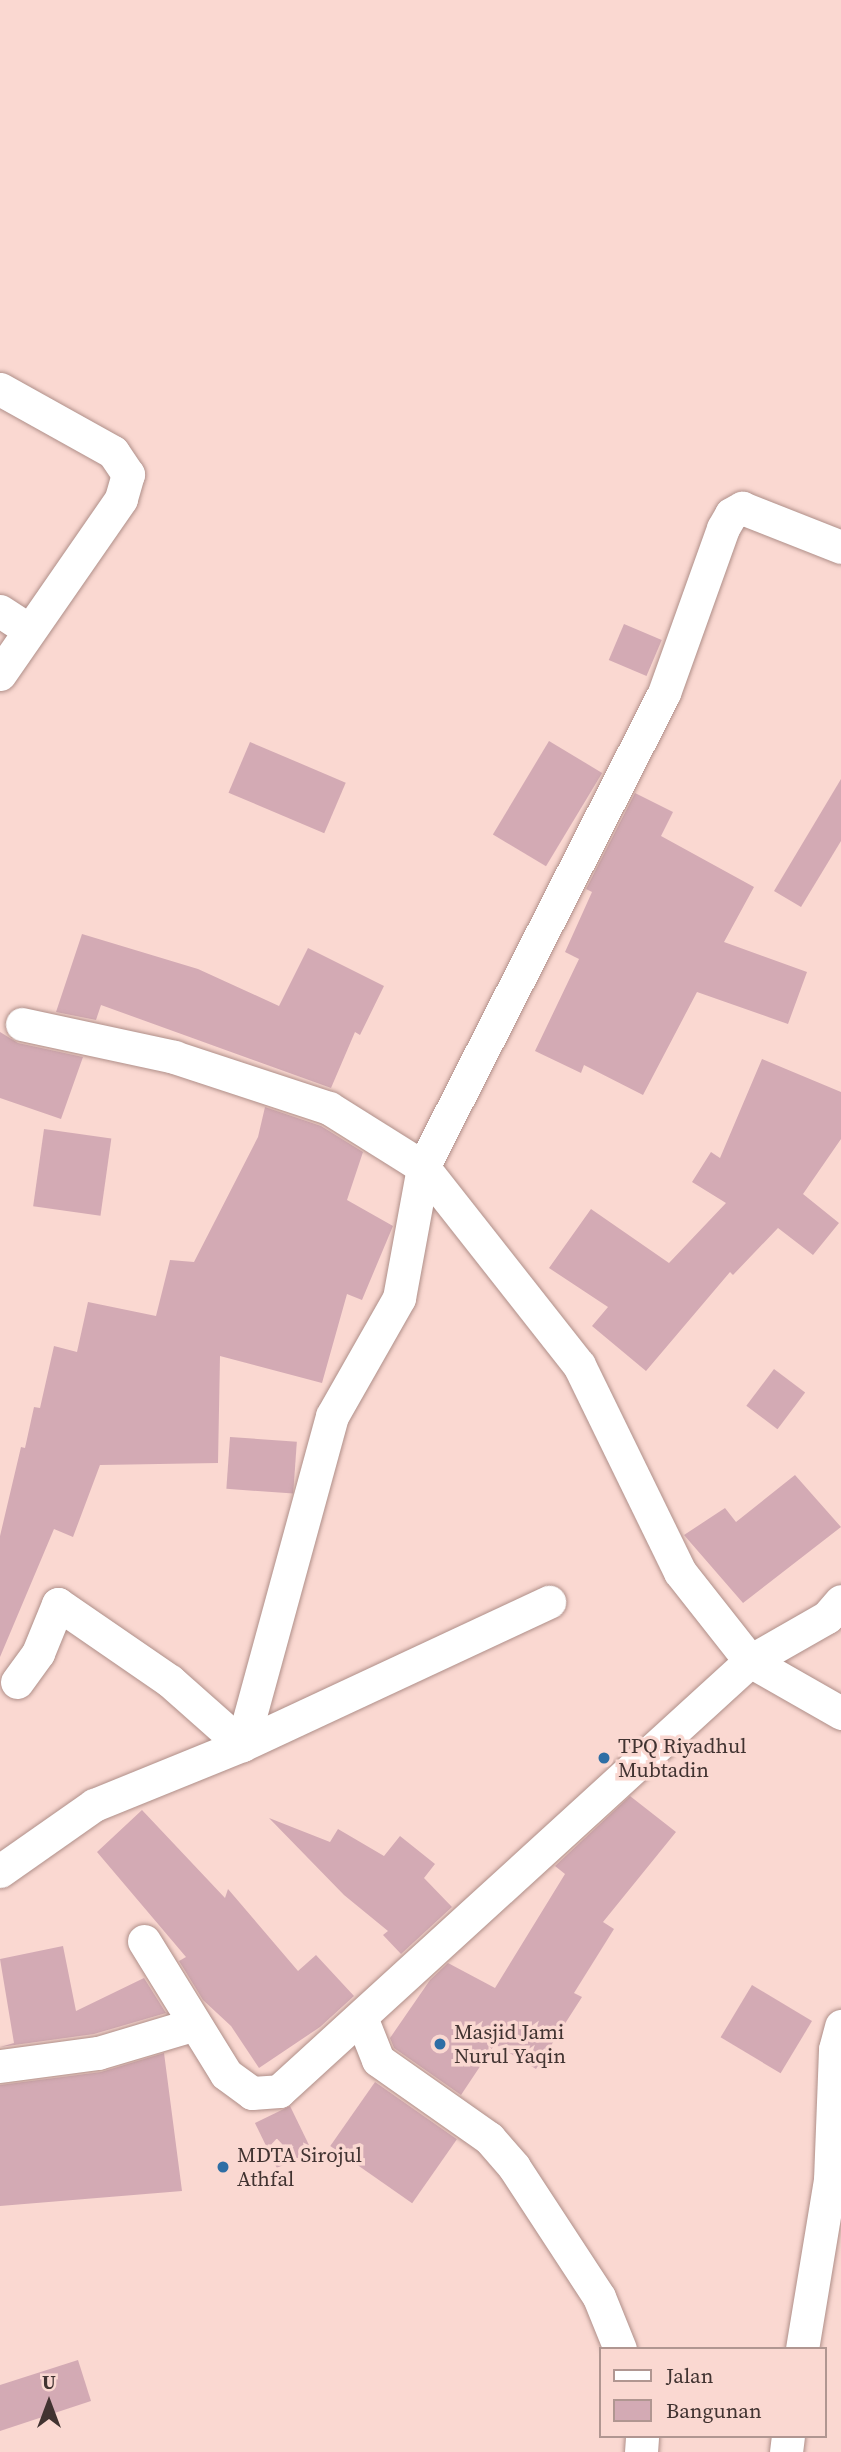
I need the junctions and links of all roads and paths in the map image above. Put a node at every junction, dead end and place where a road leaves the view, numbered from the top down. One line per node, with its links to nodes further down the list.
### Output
1 (0, 389): 4 (street)
2 (841, 547): 7 (street)
3 (0, 611): 4 (street)
4 (28, 629): 5 (street)
5 (0, 674)
6 (22, 1024): 7 (street)
7 (423, 1167): 10 (street); 13 (street)
8 (841, 1601): 10 (street)
9 (550, 1602): 13 (street)
10 (750, 1661): 12 (street); 16 (street)
11 (17, 1682): 13 (street)
12 (841, 1713)
13 (242, 1745): 14 (street)
14 (0, 1871)
15 (144, 1941): 17 (street)
16 (361, 2017): 17 (street); 20 (street)
17 (195, 2024): 19 (street)
18 (841, 2026): 21 (street)
19 (0, 2066)
20 (619, 2347)
21 (802, 2347)

